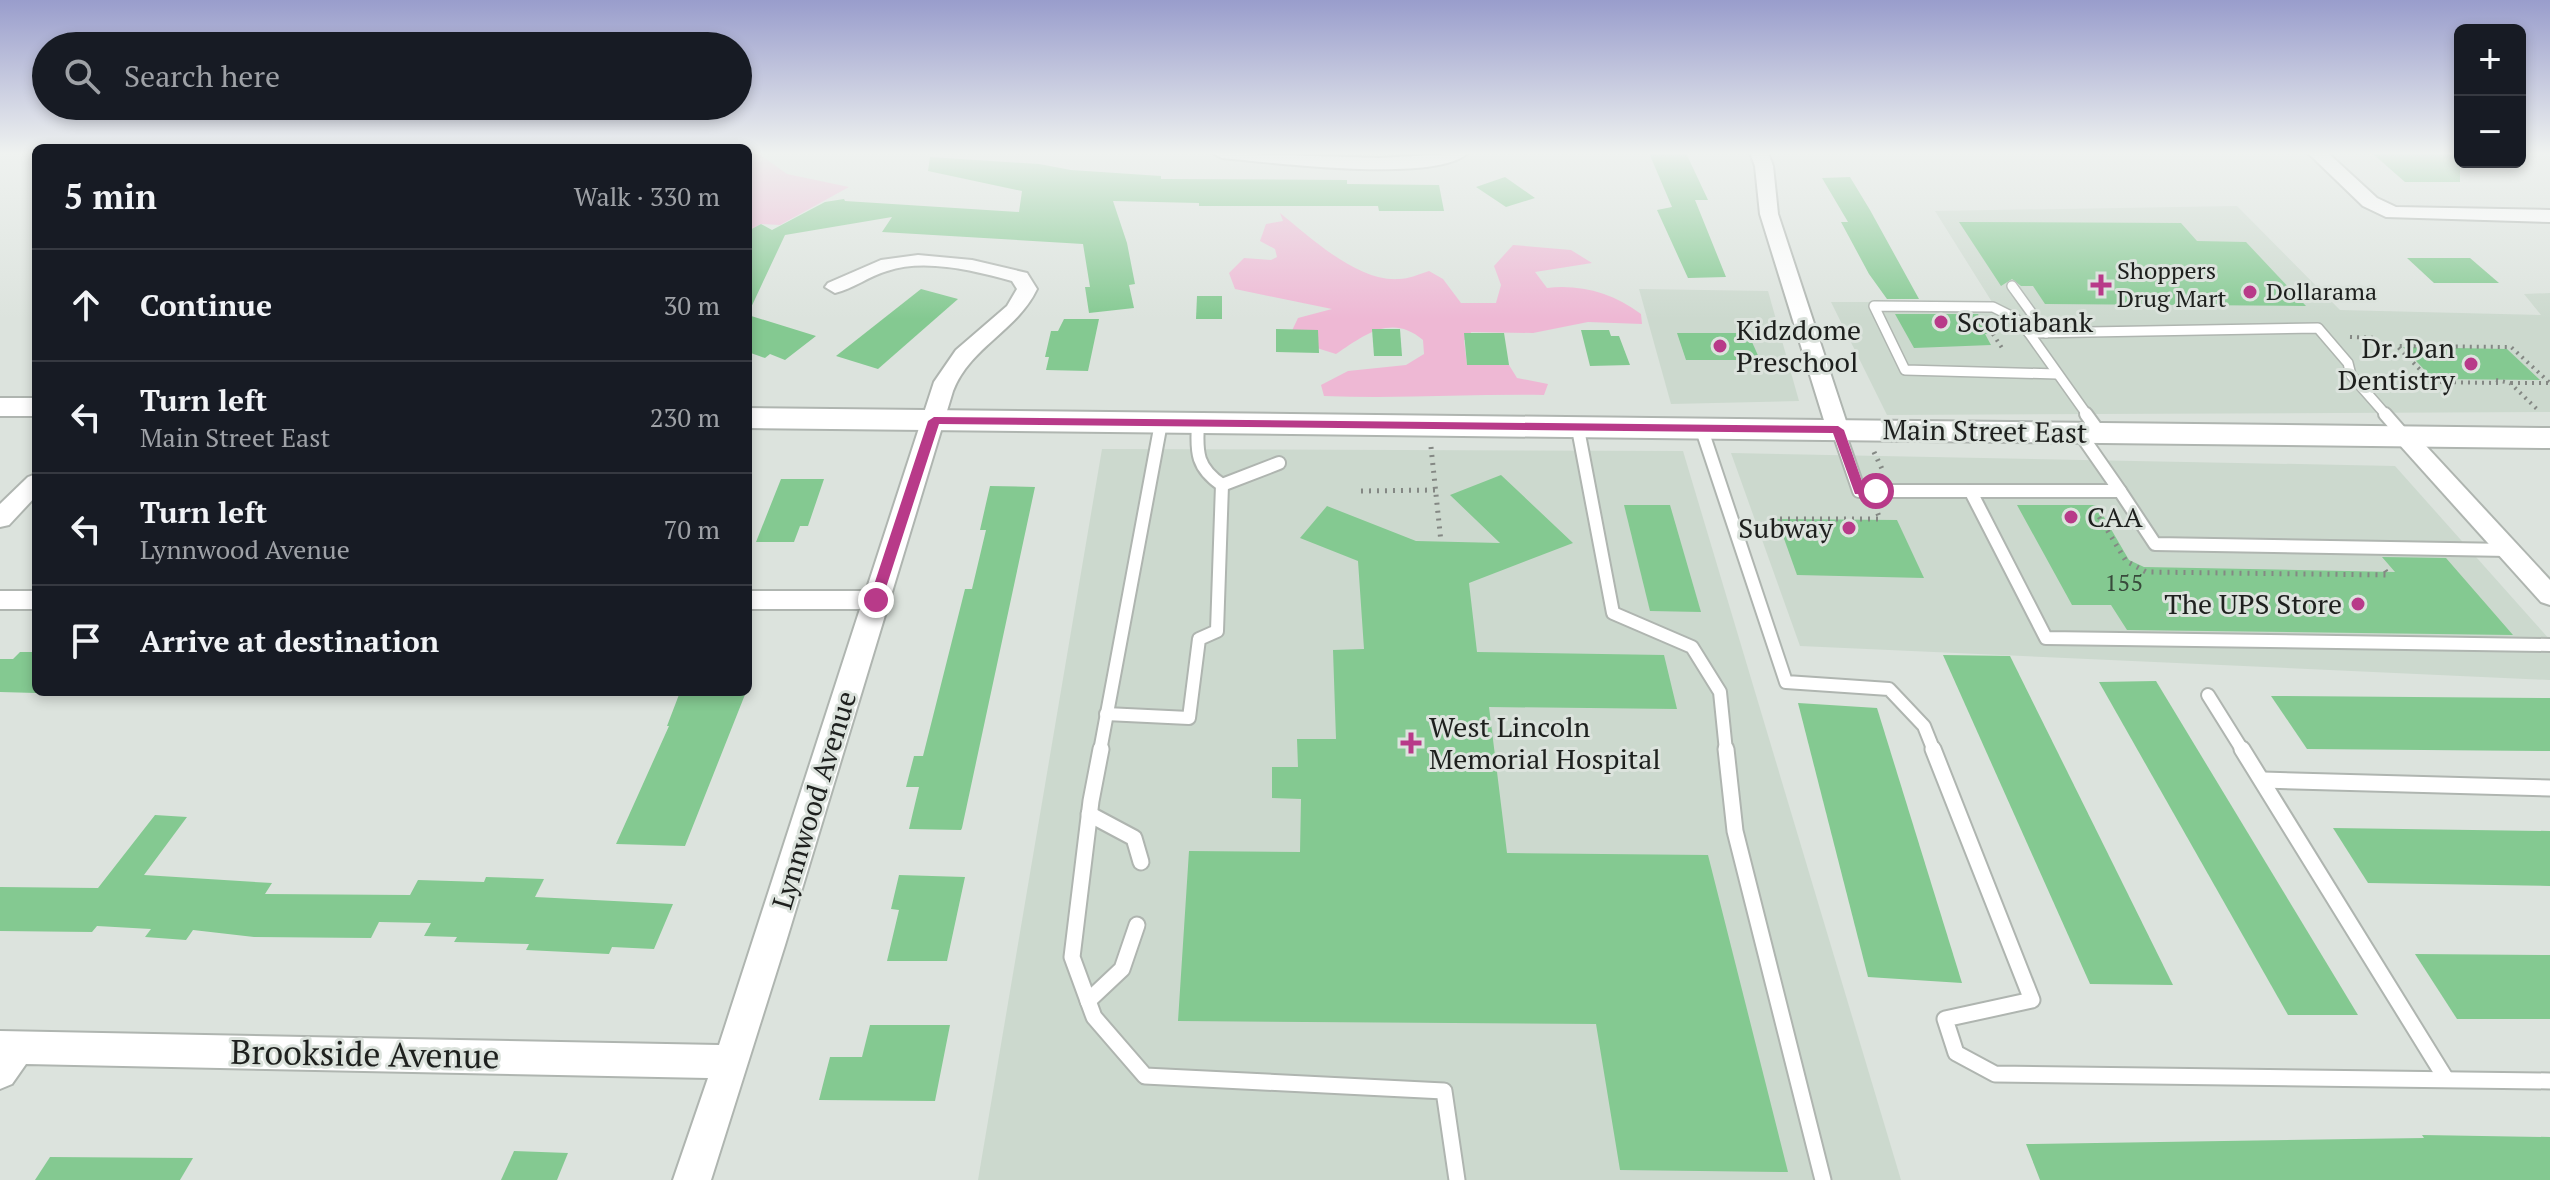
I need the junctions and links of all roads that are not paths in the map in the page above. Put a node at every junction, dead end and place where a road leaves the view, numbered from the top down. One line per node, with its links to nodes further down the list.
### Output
1 (1768, 208): 18 (street)
2 (2383, 208): 3 (street)
3 (2550, 216)
4 (2012, 286): 7 (lane)
5 (835, 287): 12 (street, Lynnwood Avenue)
6 (2029, 333): 7 (lane); 8 (lane); 8 (lane)
7 (2046, 333): 20 (lane)
8 (2057, 374): 19 (lane)
9 (0, 407): 10 (main road)
10 (32, 407)
11 (752, 418): 12 (main road, Main Street East)
12 (934, 421): 13 (main road, Main Street East); 32 (street, Lynnwood Avenue)
13 (1161, 423): 14 (main road, Main Street East); 35 (lane)
14 (1198, 424): 16 (main road, Main Street East); 22 (lane)
15 (2545, 425): 20 (main road, Main Street East)
16 (1578, 429): 17 (main road, Main Street East); 48 (lane)
17 (1702, 430): 18 (main road, Main Street East); 44 (lane)
18 (1838, 430): 19 (main road, Main Street East); 25 (lane)
19 (2089, 432): 20 (main road, Main Street East); 24 (lane)
20 (2406, 438): 27 (street)
21 (1279, 463): 22 (lane)
22 (1222, 485): 35 (lane)
23 (32, 486): 26 (street)
24 (2120, 491): 25 (lane); 27 (lane)
25 (1971, 492): 33 (lane)
26 (0, 519)
27 (2509, 550): 28 (street)
28 (2550, 596)
29 (0, 600): 30 (street)
30 (32, 600)
31 (752, 600): 32 (street)
32 (876, 600): 43 (street, Lynnwood Avenue)
33 (2550, 645)
34 (2208, 695): 36 (lane)
35 (1106, 714): 38 (lane)
36 (2263, 780): 37 (lane); 44 (lane)
37 (2550, 788)
38 (1089, 814): 39 (lane); 41 (lane)
39 (1141, 862)
40 (1137, 925): 41 (lane)
41 (1088, 1001): 47 (lane)
42 (6, 1056): 43 (street, Brookside Avenue)
43 (730, 1062): 46 (street, Lynnwood Avenue)
44 (2446, 1079): 45 (lane)
45 (2550, 1081)
46 (692, 1180)
47 (1457, 1180)
48 (1823, 1180)

